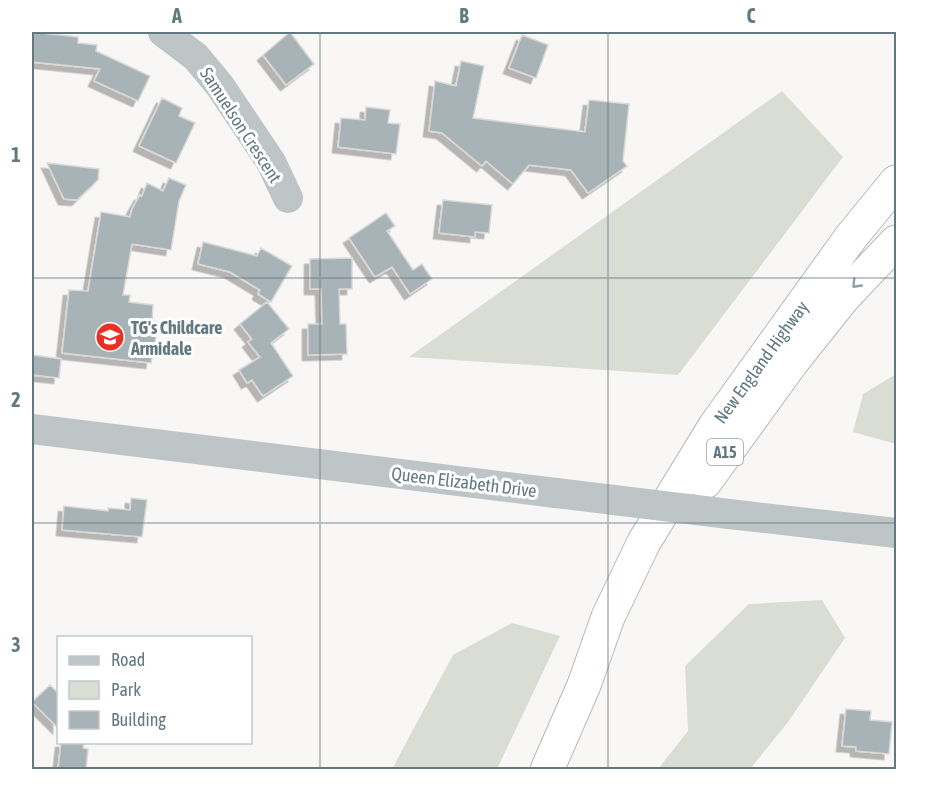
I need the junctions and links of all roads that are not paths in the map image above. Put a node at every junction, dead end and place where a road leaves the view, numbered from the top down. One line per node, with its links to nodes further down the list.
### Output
1 (163, 32): 3 (street, Samuelson Crescent)
2 (897, 182): 5 (highway, New England Highway / A15)
3 (288, 198)
4 (897, 201): 5 (highway)
5 (851, 237): 9 (highway, New England Highway / A15)
6 (897, 242): 9 (highway, New England Highway / A15, one-way to 9)
7 (32, 429): 8 (street, Queen Elizabeth Drive, bridge)
8 (897, 533)
9 (584, 685): 10 (highway, New England Highway / A15)
10 (548, 770)

